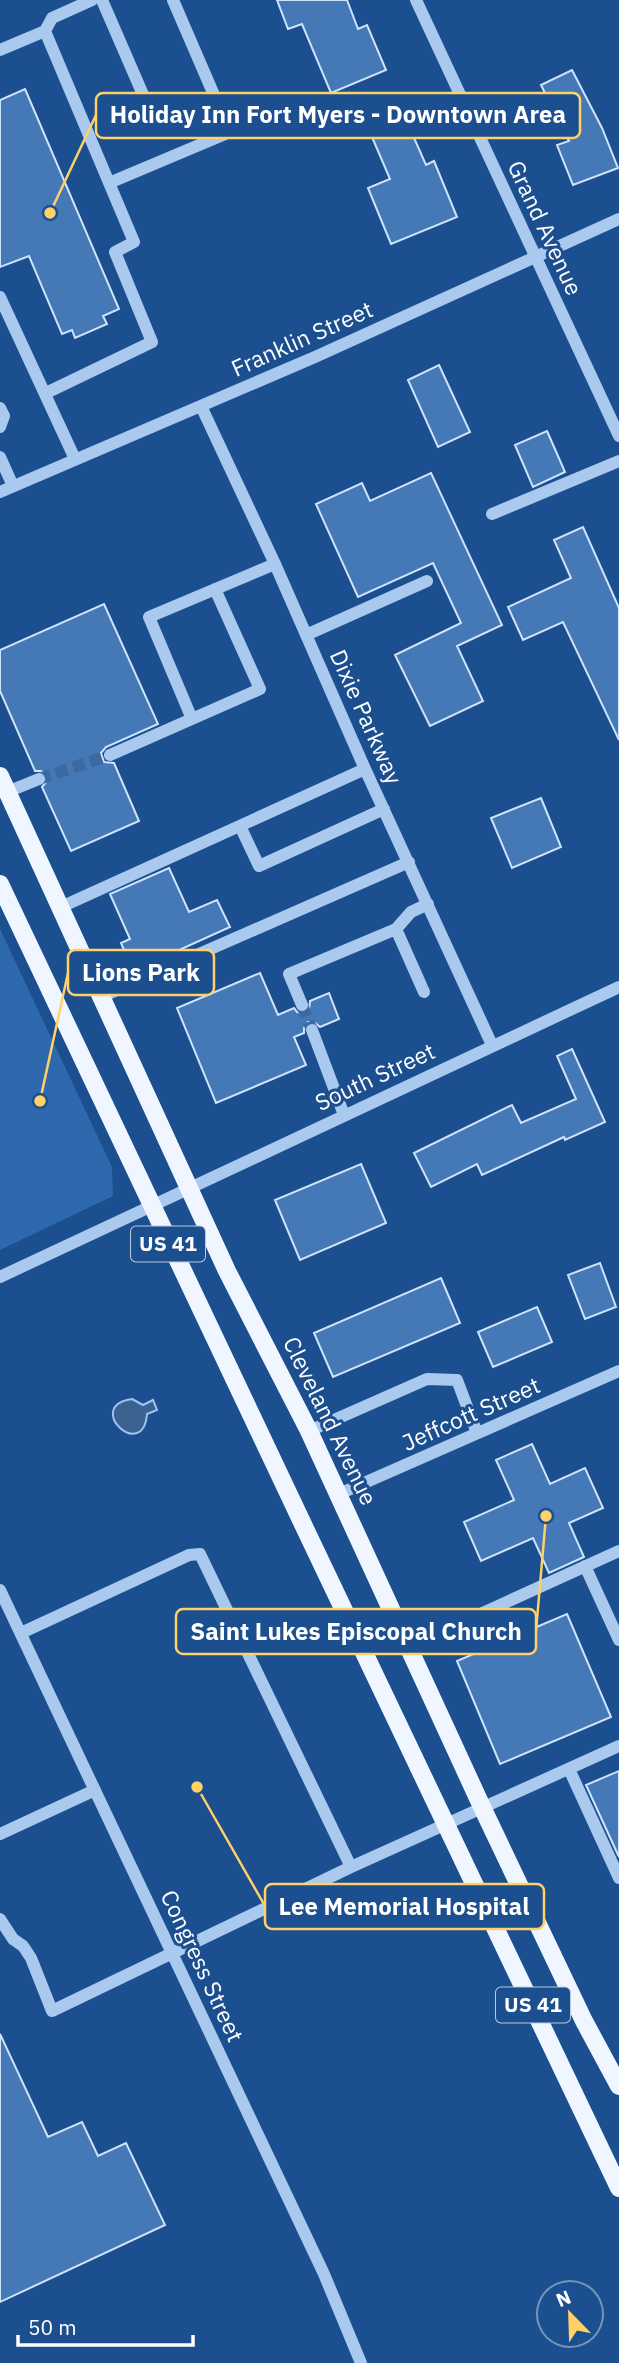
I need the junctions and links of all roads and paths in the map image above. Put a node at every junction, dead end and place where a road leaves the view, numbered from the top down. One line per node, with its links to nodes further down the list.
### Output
1 (92, 0): 5 (street)
2 (102, 0): 7 (street)
3 (173, 0): 8 (street)
4 (416, 0): 10 (street, Grand Avenue)
5 (45, 32): 6 (street); 8 (street)
6 (0, 50)
7 (154, 120)
8 (109, 183): 12 (street)
9 (619, 219): 10 (street, Franklin Street)
10 (535, 256): 13 (street, Franklin Street); 16 (street, Grand Avenue)
11 (0, 296): 12 (street)
12 (46, 393): 18 (street)
13 (201, 406): 18 (street, Franklin Street); 23 (street, Dixie Parkway)
14 (0, 408): 15 (street)
15 (0, 427)
16 (619, 436)
17 (0, 457): 20 (street)
18 (75, 459): 20 (street, Franklin Street)
19 (619, 461): 22 (street)
20 (13, 486): 21 (street, Franklin Street)
21 (0, 492)
22 (492, 514)
23 (275, 564): 25 (street); 26 (street, Dixie Parkway)
24 (427, 581): 26 (street)
25 (215, 589): 27 (street); 27 (street)
26 (306, 635): 29 (street, Dixie Parkway)
27 (192, 719): 28 (street)
28 (110, 755)
29 (365, 769): 32 (street, Dixie Parkway); 33 (street)
30 (39, 779): 31 (street)
31 (4, 784): 37 (main road, Cleveland Avenue / US 41)
32 (384, 809): 33 (street); 34 (street, Dixie Parkway)
33 (240, 826): 37 (street)
34 (409, 862): 36 (street, Dixie Parkway); 41 (street)
35 (0, 884): 47 (main road, US 41)
36 (428, 904): 38 (street); 44 (street, Dixie Parkway)
37 (61, 907): 41 (main road, Cleveland Avenue / US 41)
38 (396, 929): 40 (street); 42 (street)
39 (619, 987): 44 (street, South Street)
40 (424, 992)
41 (101, 997): 46 (main road, Cleveland Avenue / US 41)
42 (302, 1005)
43 (314, 1034): 45 (street)
44 (492, 1045): 45 (street, South Street)
45 (344, 1115): 46 (street, South Street)
46 (188, 1188): 47 (street, South Street); 50 (main road, Cleveland Avenue / US 41)
47 (150, 1207): 48 (street, South Street); 63 (main road, US 41)
48 (0, 1277)
49 (619, 1371): 51 (street, Jeffcott Street)
50 (309, 1431): 51 (street); 52 (main road, Cleveland Avenue / US 41)
51 (477, 1433): 52 (street, Jeffcott Street)
52 (339, 1494): 58 (main road, Cleveland Avenue / US 41)
53 (619, 1551): 54 (street)
54 (585, 1566): 57 (street); 58 (street)
55 (0, 1590): 56 (street, Congress Street)
56 (21, 1633): 61 (street, Congress Street); 65 (street)
57 (619, 1640)
58 (410, 1646): 62 (main road, Cleveland Avenue / US 41)
59 (619, 1746): 60 (street)
60 (569, 1769): 62 (street); 66 (street)
61 (95, 1790): 64 (street); 68 (street, Congress Street)
62 (482, 1807): 63 (street); 69 (main road, Cleveland Avenue / US 41)
63 (447, 1823): 65 (street); 70 (main road, US 41)
64 (0, 1834)
65 (351, 1867): 68 (street)
66 (619, 1878)
67 (0, 1919): 68 (street)
68 (174, 1954): 71 (street, Congress Street)
69 (619, 2086)
70 (619, 2188)
71 (361, 2363)

